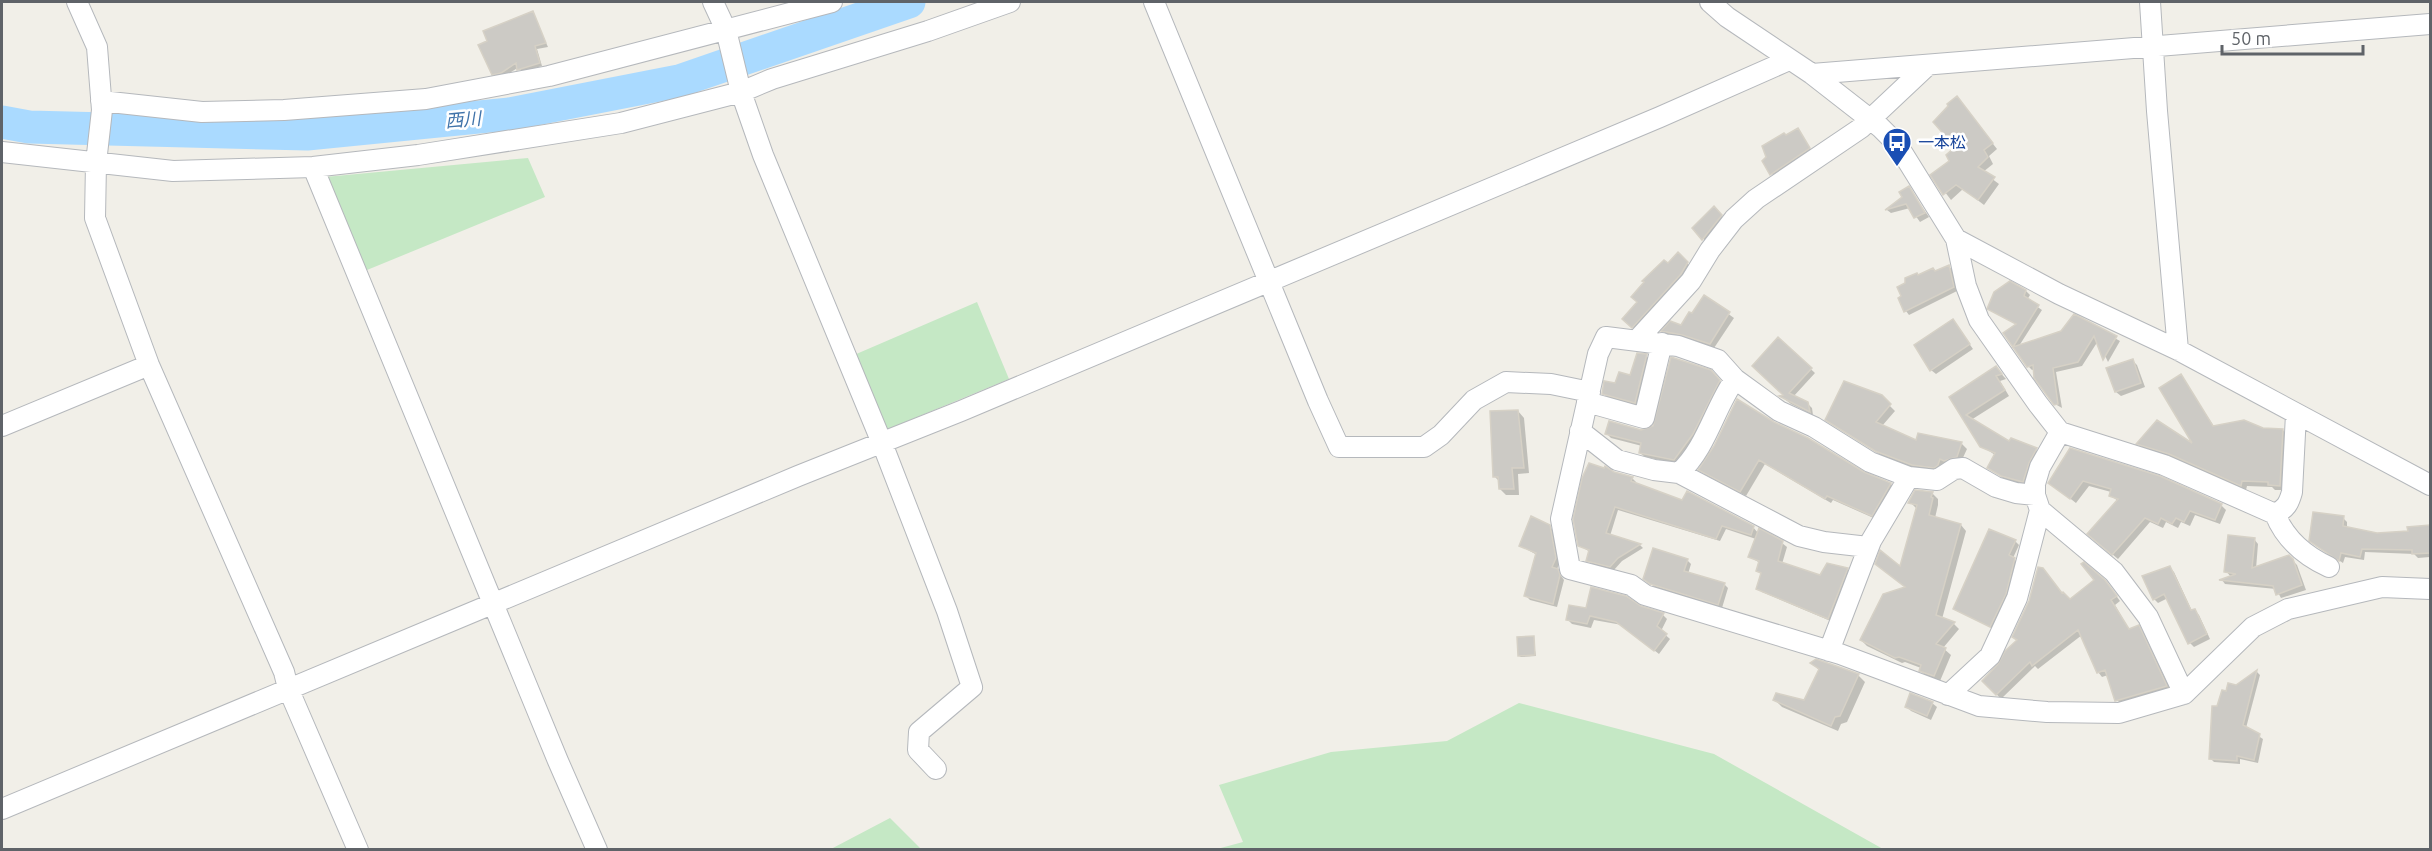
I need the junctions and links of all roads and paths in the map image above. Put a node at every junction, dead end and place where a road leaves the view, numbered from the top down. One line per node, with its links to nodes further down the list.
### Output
1 (77, 2): 15 (street)
2 (713, 2): 9 (street)
3 (832, 2): 9 (street)
4 (1010, 2): 14 (street)
5 (1154, 2): 21 (street)
6 (1710, 2): 11 (street)
7 (2150, 2): 10 (street)
8 (2430, 24): 10 (street)
9 (726, 30): 14 (street); 15 (street)
10 (2154, 45): 12 (street); 24 (street)
11 (1789, 60): 13 (street); 21 (street)
12 (1928, 65): 13 (street); 16 (street)
13 (1812, 74): 16 (street)
14 (741, 92): 19 (street); 32 (street)
15 (102, 106): 18 (street)
16 (1869, 119): 20 (street); 22 (street)
17 (2, 152): 18 (street)
18 (96, 164): 19 (street); 25 (street)
19 (313, 167): 41 (street)
20 (1956, 239): 24 (street); 31 (street)
21 (1268, 281): 27 (street); 32 (street)
22 (1638, 339): 23 (street); 27 (street)
23 (1662, 344): 26 (street); 27 (street)
24 (2178, 351): 28 (street)
25 (150, 365): 29 (street); 43 (street)
26 (1735, 379): 33 (street); 34 (street)
27 (1588, 397): 30 (street)
28 (2296, 414): 35 (street); 37 (street)
29 (2, 426)
30 (1580, 431): 33 (street); 42 (street)
31 (2060, 432): 36 (street); 37 (street)
32 (882, 443): 41 (street); 46 (street)
33 (1679, 473): 38 (street)
34 (1909, 477): 36 (street); 38 (street)
35 (2430, 485)
36 (2037, 502): 44 (street); 45 (street)
37 (2275, 514): 39 (street)
38 (1868, 547): 42 (street)
39 (2329, 567)
40 (2430, 589): 44 (street)
41 (495, 604): 43 (street); 49 (street)
42 (1829, 651): 45 (street)
43 (288, 688): 47 (street); 48 (street)
44 (2184, 693): 45 (street)
45 (1948, 695)
46 (936, 769)
47 (2, 809)
48 (358, 849)
49 (597, 849)

